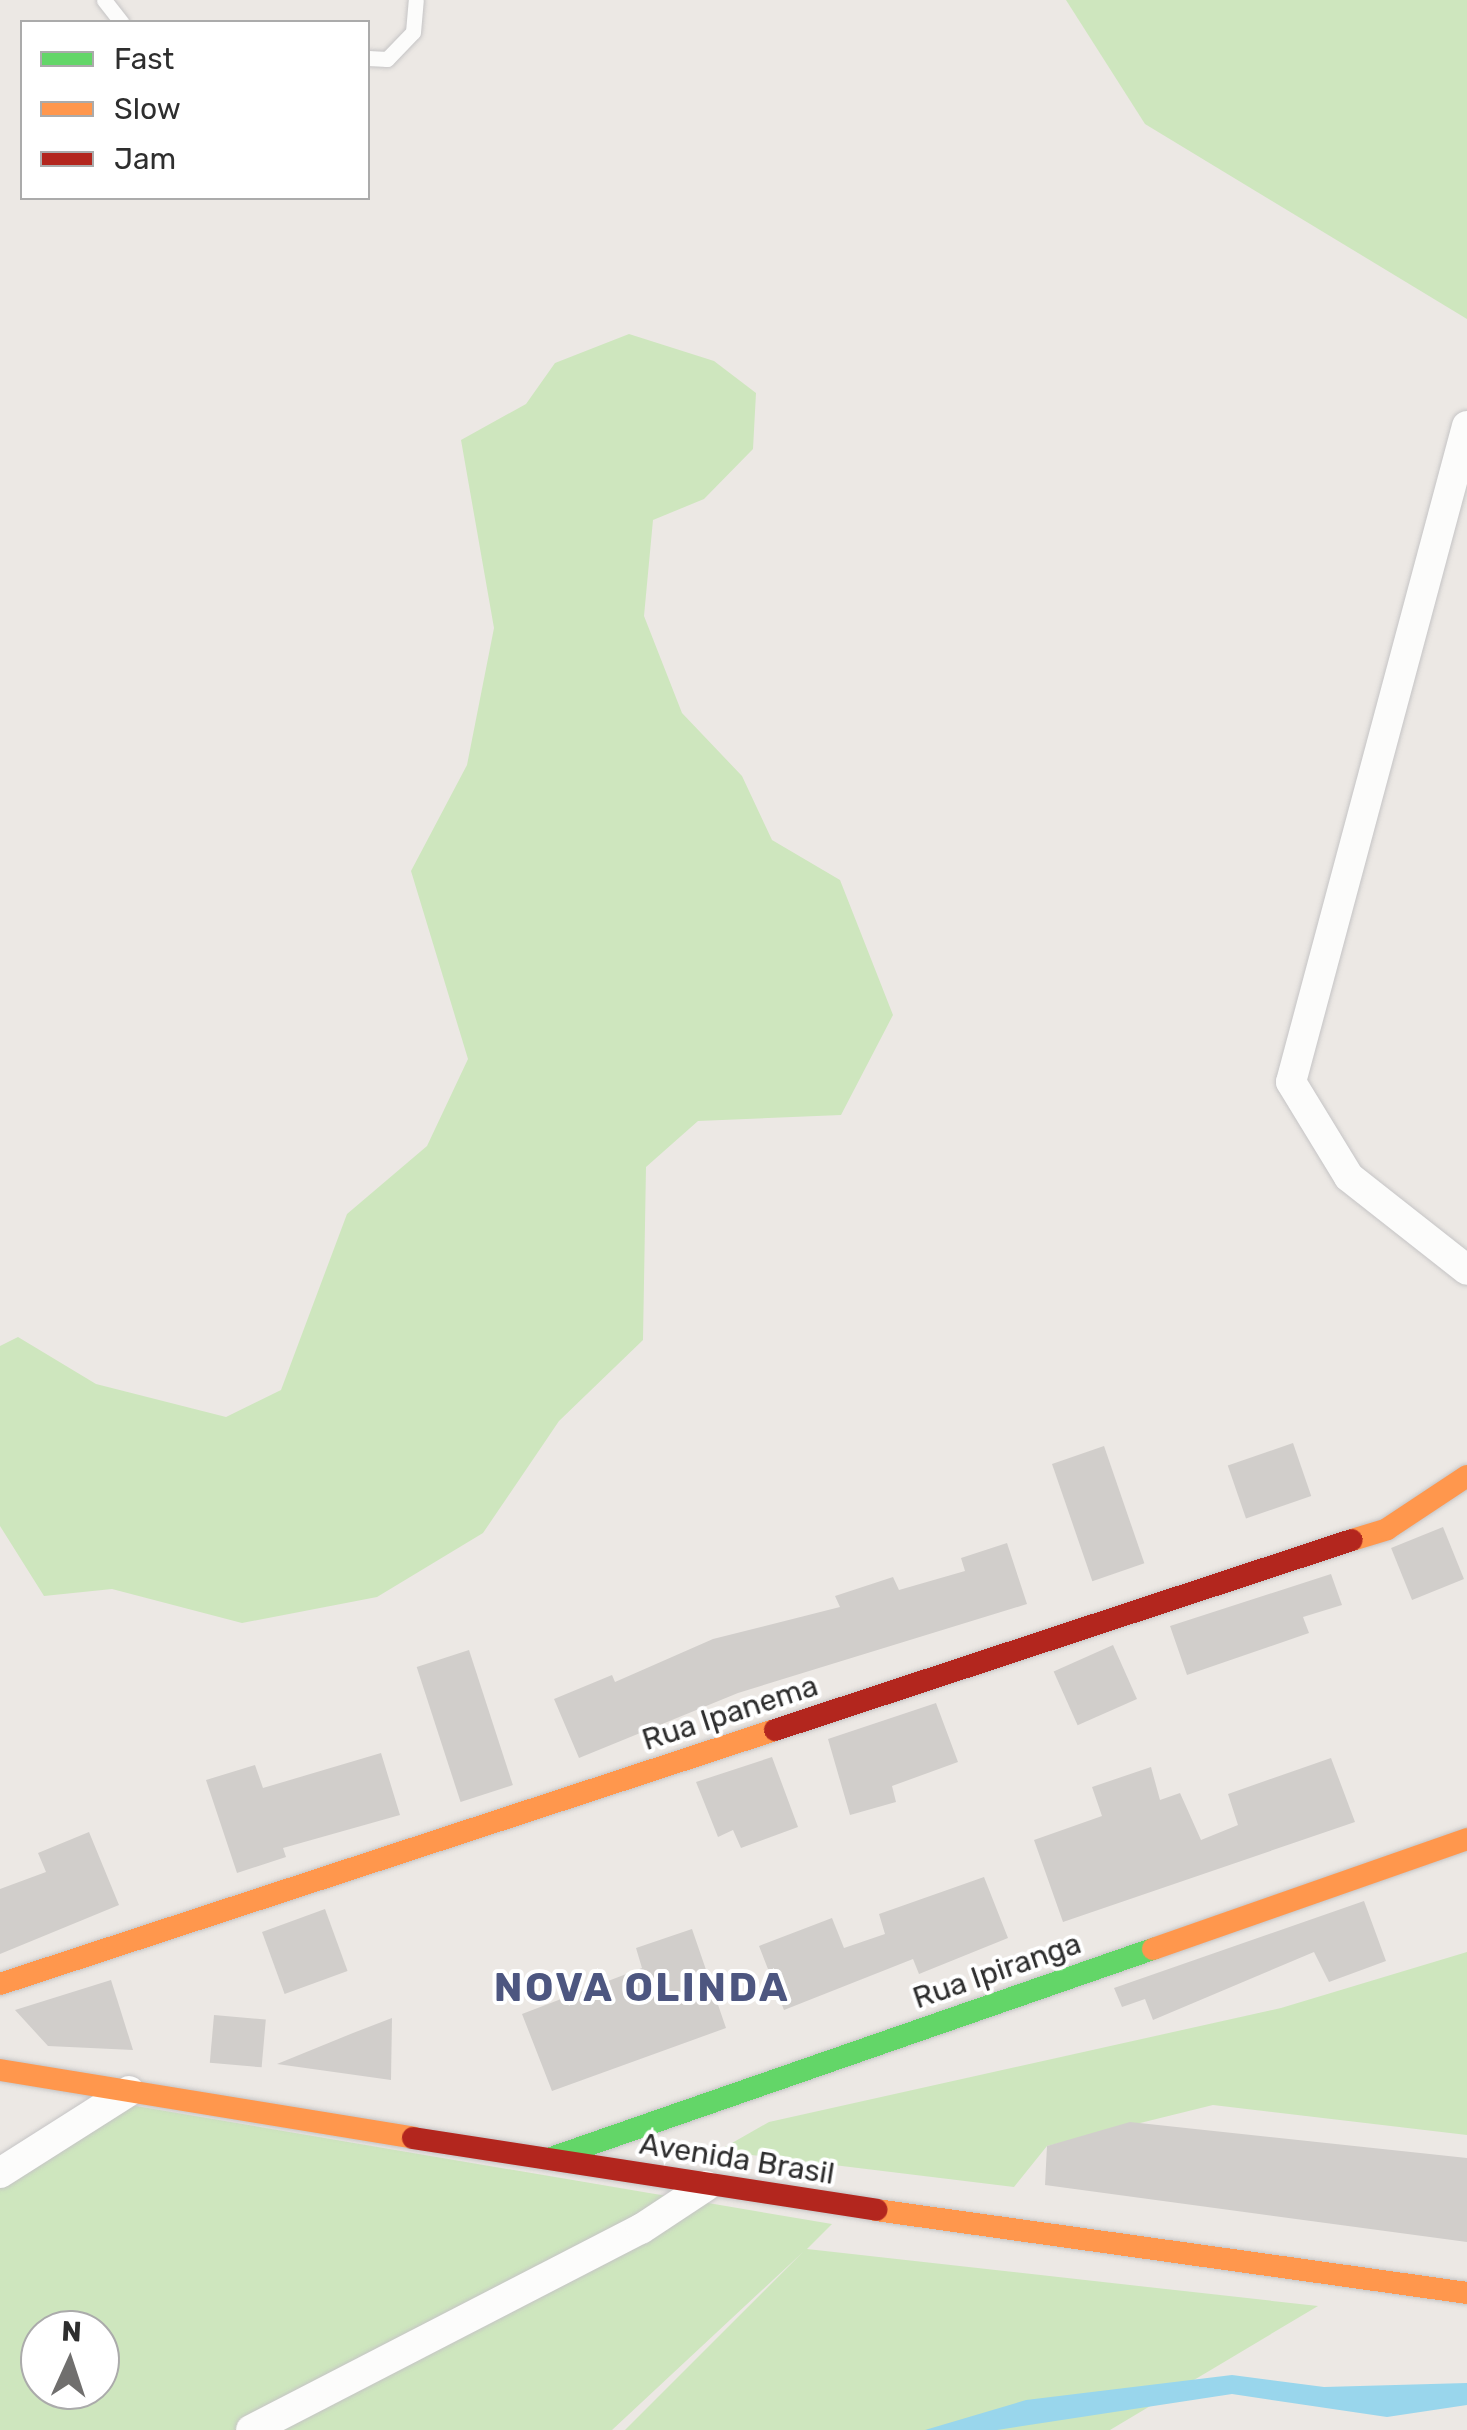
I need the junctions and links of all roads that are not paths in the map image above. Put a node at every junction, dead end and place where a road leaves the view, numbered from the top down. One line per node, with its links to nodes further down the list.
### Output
1 (104, 0): 3 (lane)
2 (416, 0): 4 (lane)
3 (119, 20)
4 (370, 58)
5 (1467, 426): 6 (street)
6 (1467, 1270)
7 (1467, 1476): 9 (street, Rua Ipanema)
8 (1467, 1839): 12 (street, Rua Ipiranga)
9 (0, 1984)
10 (0, 2070): 11 (street, Avenida Brasil)
11 (128, 2091): 12 (street, Avenida Brasil); 13 (street)
12 (546, 2160): 14 (street, Avenida Brasil)
13 (0, 2174)
14 (706, 2186): 15 (street, Avenida Brasil); 16 (street)
15 (1467, 2293)
16 (251, 2430)

